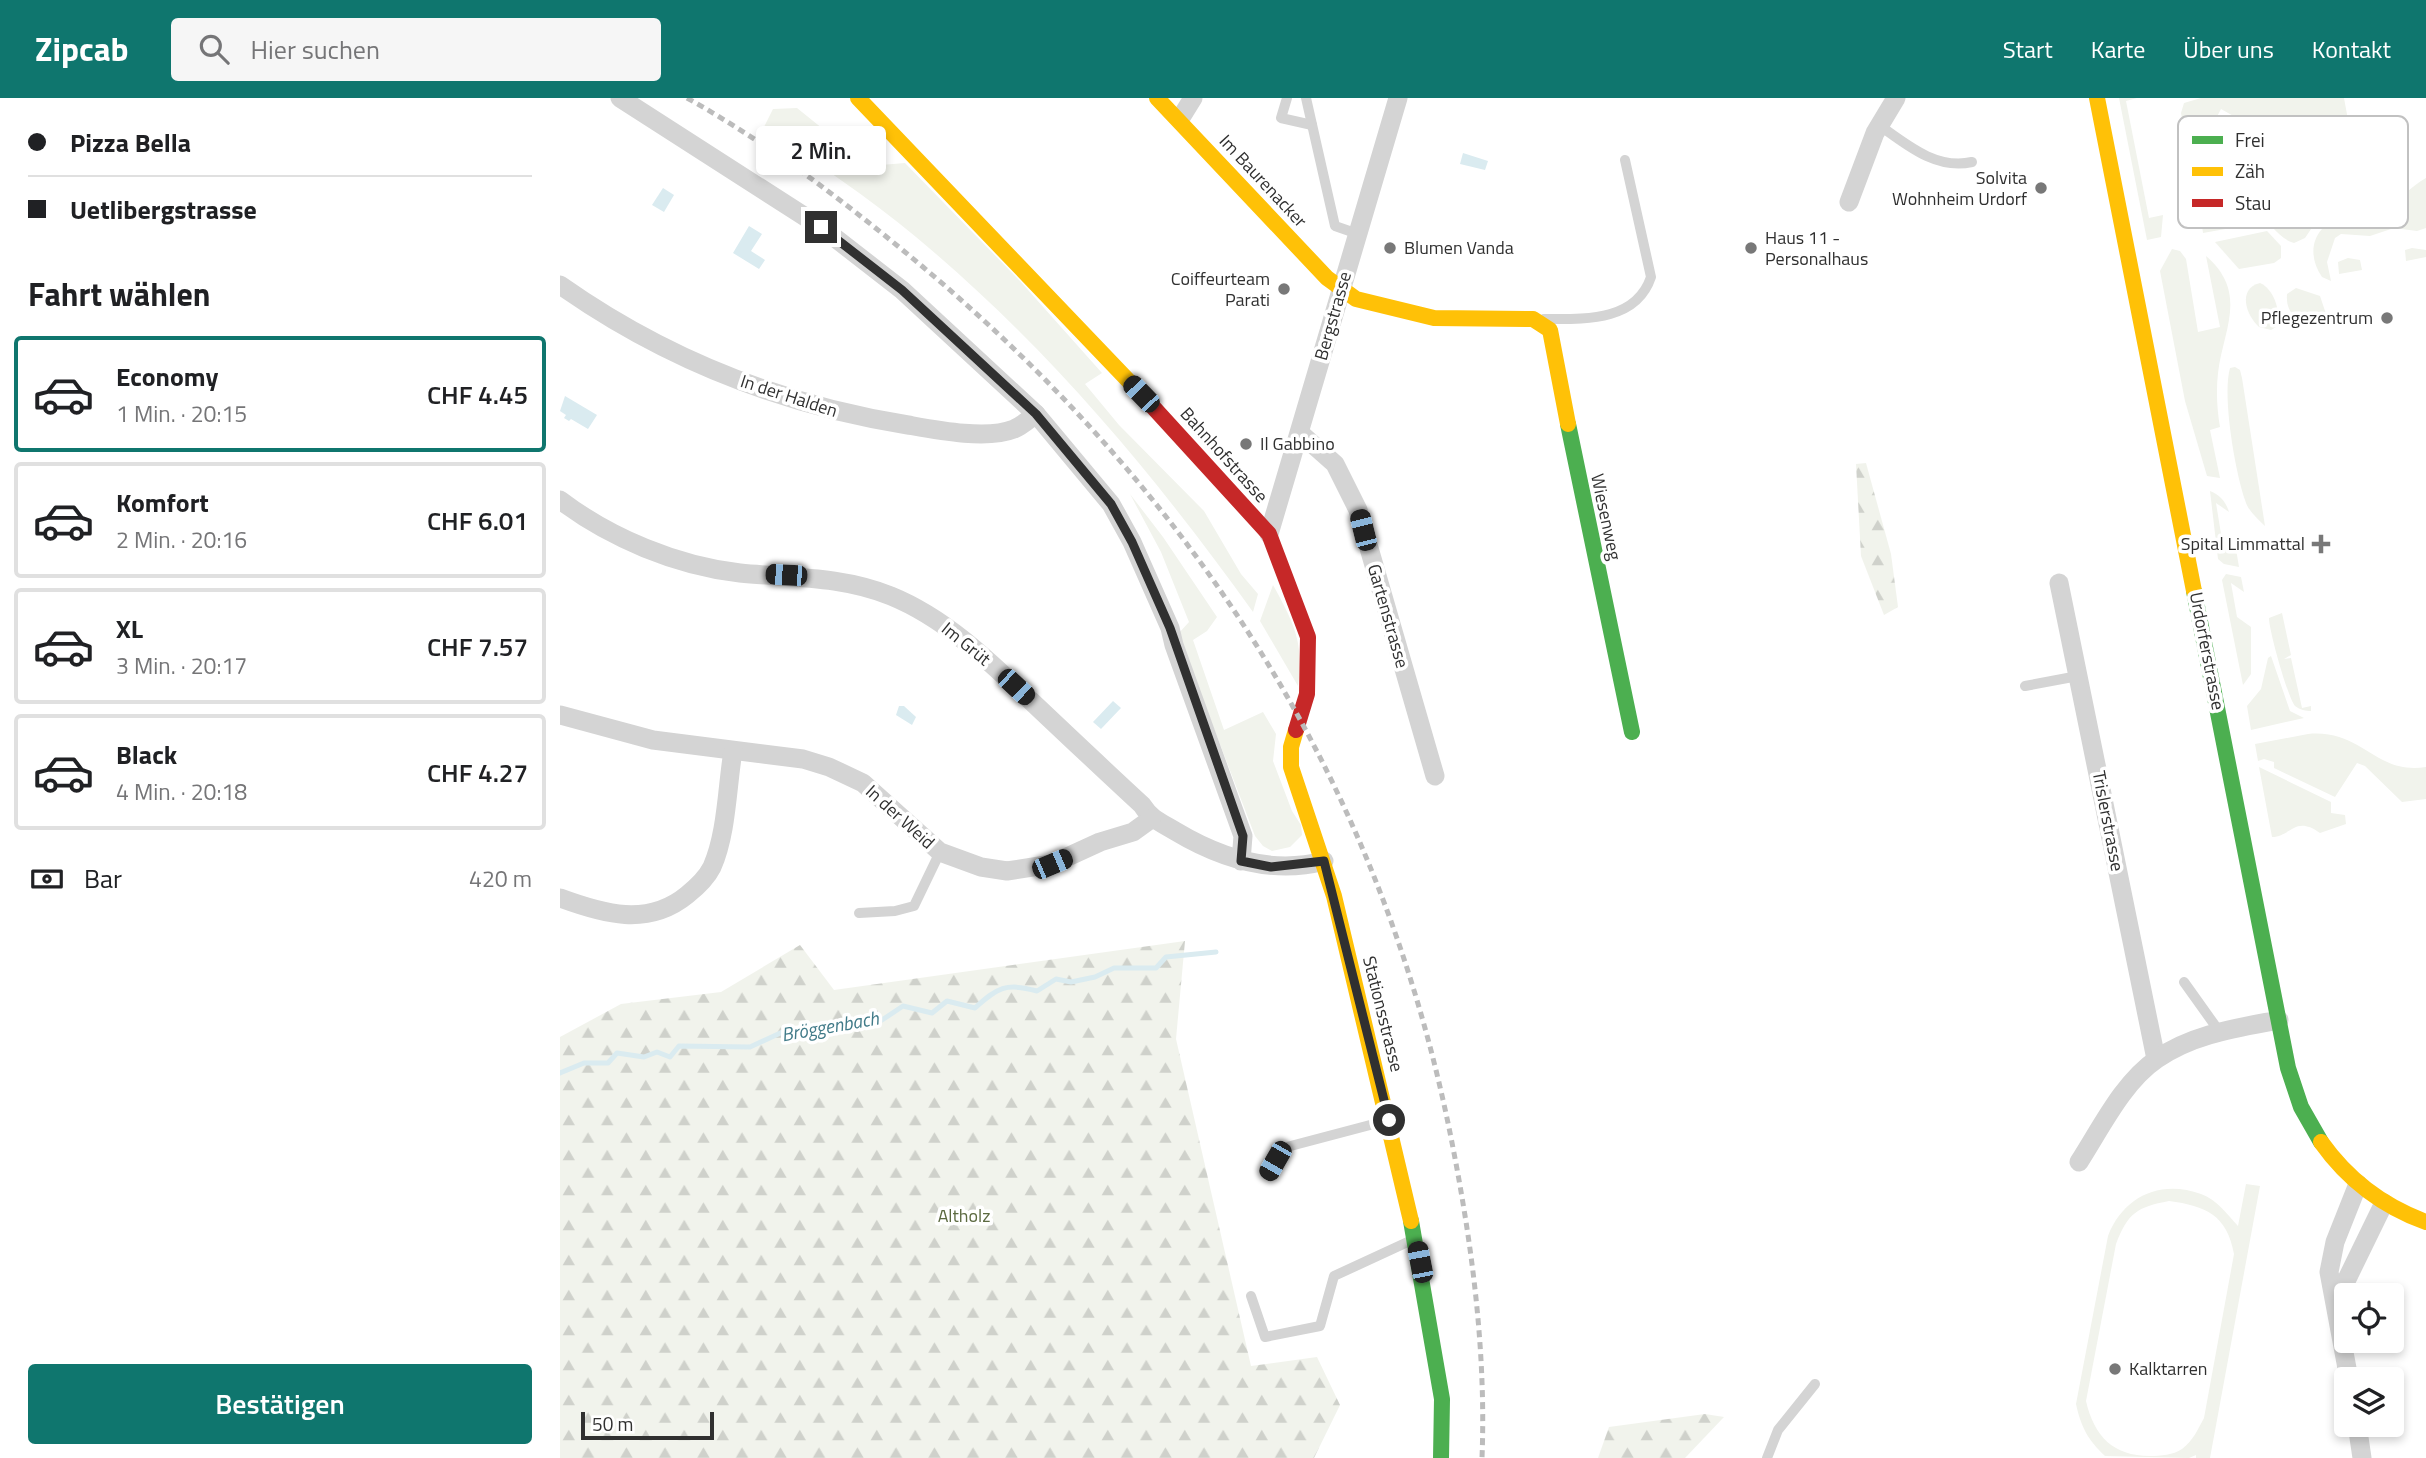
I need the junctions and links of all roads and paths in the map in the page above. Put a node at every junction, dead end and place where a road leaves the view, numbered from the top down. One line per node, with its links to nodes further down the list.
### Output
1 (620, 98): 20 (street)
2 (858, 98): 23 (street, Bahnhofstrasse)
3 (1157, 98): 10 (street, Im Baurenacker)
4 (1194, 98): 10 (street)
5 (1287, 98): 11 (lane)
6 (1306, 98): 11 (lane)
7 (1398, 98): 16 (street, Bergstrasse)
8 (1896, 98): 12 (street)
9 (2097, 98): 39 (street, Urdorferstrasse)
10 (1180, 120): 18 (street, Im Baurenacker)
11 (1312, 125): 16 (lane)
12 (1879, 125): 14 (lane); 15 (street)
13 (1625, 160): 19 (lane)
14 (1972, 162)
15 (1849, 202)
16 (1358, 233): 18 (street, Bergstrasse)
17 (560, 285): 20 (street, In der Halden)
18 (1341, 288): 19 (street); 21 (street, Bergstrasse)
19 (1533, 319): 28 (street, Wiesenweg)
20 (1036, 414): 33 (street)
21 (1300, 433): 23 (street, Bergstrasse); 30 (street, Gartenstrasse)
22 (560, 500): 31 (street, Im Grüt)
23 (1269, 534): 34 (street, Bahnhofstrasse)
24 (2059, 583): 25 (street, Trislerstrasse)
25 (2078, 676): 26 (lane); 41 (street, Trislerstrasse)
26 (2025, 686)
27 (560, 715): 29 (street, In der Weid)
28 (1632, 732)
29 (733, 751): 32 (street, In der Weid); 36 (street)
30 (1434, 776)
31 (1151, 819): 32 (street, In der Weid); 33 (street, Im Grüt)
32 (940, 852): 37 (lane)
33 (1241, 861): 34 (street, Im Grüt)
34 (1324, 861): 35 (street, Bahnhofstrasse)
35 (1334, 896): 42 (street, Stationsstrasse)
36 (560, 898)
37 (859, 913)
38 (2184, 982): 40 (lane)
39 (2279, 1020): 40 (street); 45 (street, Urdorferstrasse)
40 (2219, 1031): 41 (street)
41 (2156, 1059): 43 (street)
42 (1389, 1120): 44 (lane); 48 (street, Stationsstrasse)
43 (2079, 1162)
44 (1268, 1175)
45 (2358, 1184): 46 (street, Urdorferstrasse); 50 (street)
46 (2384, 1203): 47 (street, Urdorferstrasse); 49 (street)
47 (2426, 1222)
48 (1415, 1238): 51 (lane); 54 (street)
49 (2346, 1283)
50 (2334, 1295)
51 (1251, 1296)
52 (1815, 1384): 55 (lane)
53 (2359, 1437): 56 (street)
54 (1441, 1458)
55 (1767, 1458)
56 (2362, 1458)

